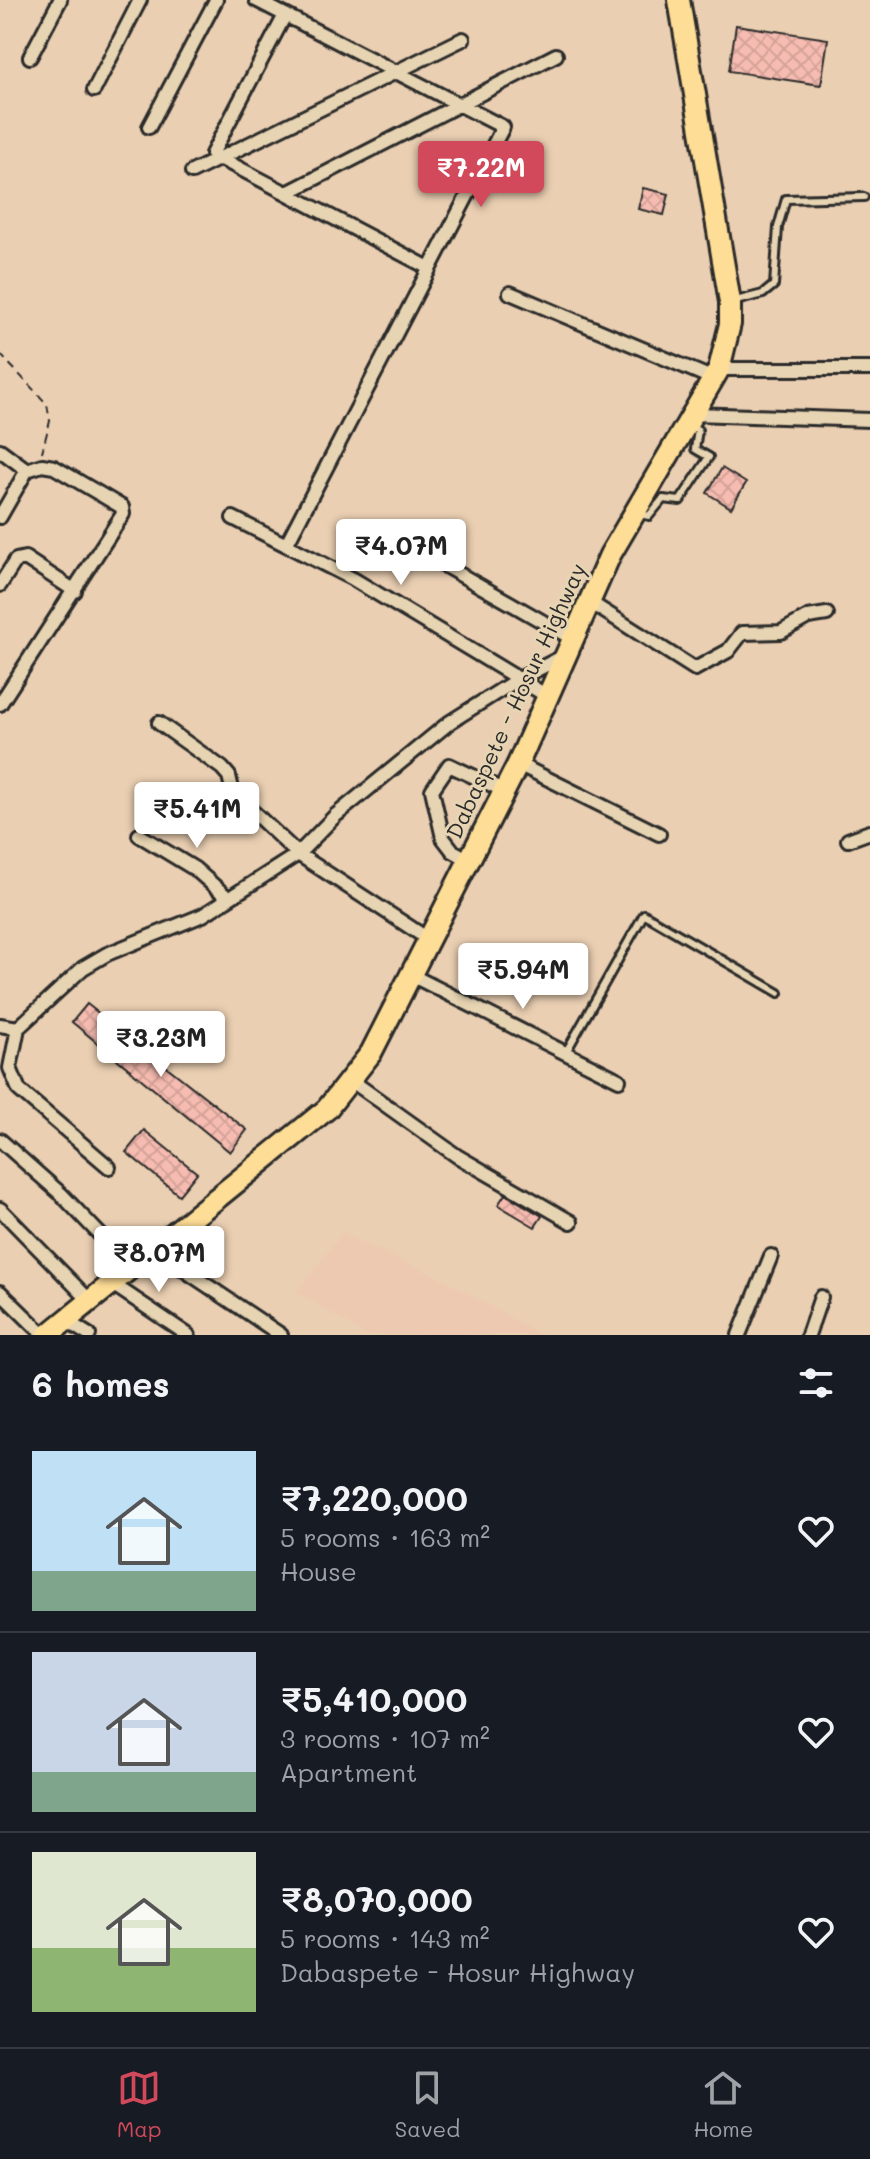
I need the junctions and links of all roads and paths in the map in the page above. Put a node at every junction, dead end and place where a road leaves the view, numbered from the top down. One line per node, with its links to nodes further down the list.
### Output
1 (60, 0): 9 (street)
2 (140, 0): 11 (street)
3 (216, 0): 13 (street)
4 (256, 0): 6 (street)
5 (679, 0): 20 (highway, Dabaspete - Hosur Highway)
6 (285, 15): 10 (street); 14 (street)
7 (463, 39): 10 (street)
8 (556, 55): 12 (street)
9 (30, 57)
10 (396, 72): 12 (street); 14 (street)
11 (94, 90)
12 (459, 105): 16 (street); 18 (street)
13 (149, 127)
14 (219, 158): 15 (street); 16 (street)
15 (192, 172)
16 (287, 193): 18 (street)
17 (864, 197): 20 (lane)
18 (429, 268): 32 (street)
19 (510, 293): 23 (street)
20 (730, 302): 23 (highway, Dabaspete - Hosur Highway)
21 (0, 354): 27 (path)
22 (870, 369): 23 (street)
23 (717, 374): 24 (highway, Dabaspete - Hosur Highway)
24 (692, 419): 25 (street); 29 (highway, Dabaspete - Hosur Highway); 29 (lane)
25 (870, 420)
26 (0, 450): 28 (street)
27 (42, 465): 28 (street); 35 (street)
28 (27, 470): 30 (street)
29 (632, 513): 36 (highway, Dabaspete - Hosur Highway)
30 (0, 517)
31 (233, 518): 32 (street)
32 (286, 545): 39 (street)
33 (440, 563): 38 (street)
34 (0, 585): 35 (street)
35 (75, 591): 40 (street)
36 (588, 601): 37 (street); 38 (highway, Dabaspete - Hosur Highway)
37 (827, 614)
38 (569, 647): 39 (highway, Dabaspete - Hosur Highway); 48 (street)
39 (547, 696): 42 (highway, Dabaspete - Hosur Highway)
40 (0, 704)
41 (159, 723): 48 (street)
42 (518, 764): 43 (highway, Dabaspete - Hosur Highway); 45 (street)
43 (505, 791): 49 (highway, Dabaspete - Hosur Highway); 49 (street)
44 (870, 832): 47 (street)
45 (659, 834)
46 (139, 835): 50 (street)
47 (848, 840)
48 (298, 854): 50 (street); 51 (street)
49 (469, 860): 51 (highway, Dabaspete - Hosur Highway)
50 (228, 898): 55 (street)
51 (428, 939): 52 (highway, Dabaspete - Hosur Highway)
52 (411, 975): 56 (street); 58 (highway, Dabaspete - Hosur Highway)
53 (779, 993): 56 (lane)
54 (0, 1025): 55 (street)
55 (18, 1028): 60 (street)
56 (565, 1053): 57 (street)
57 (619, 1080)
58 (352, 1081): 62 (street); 63 (highway, Dabaspete - Hosur Highway)
59 (0, 1140): 65 (street)
60 (109, 1167)
61 (0, 1209): 69 (street)
62 (571, 1222)
63 (153, 1249): 65 (highway, Dabaspete - Hosur Highway); 74 (street)
64 (771, 1256): 75 (street)
65 (131, 1267): 66 (highway, Dabaspete - Hosur Highway)
66 (111, 1283): 69 (highway, Dabaspete - Hosur Highway); 73 (street)
67 (0, 1292): 71 (street)
68 (821, 1297): 76 (street)
69 (89, 1300): 70 (highway, Dabaspete - Hosur Highway)
70 (65, 1320): 71 (highway, Dabaspete - Hosur Highway); 72 (street)
71 (46, 1335)
72 (89, 1335)
73 (188, 1335)
74 (281, 1335)
75 (739, 1335)
76 (808, 1335)

